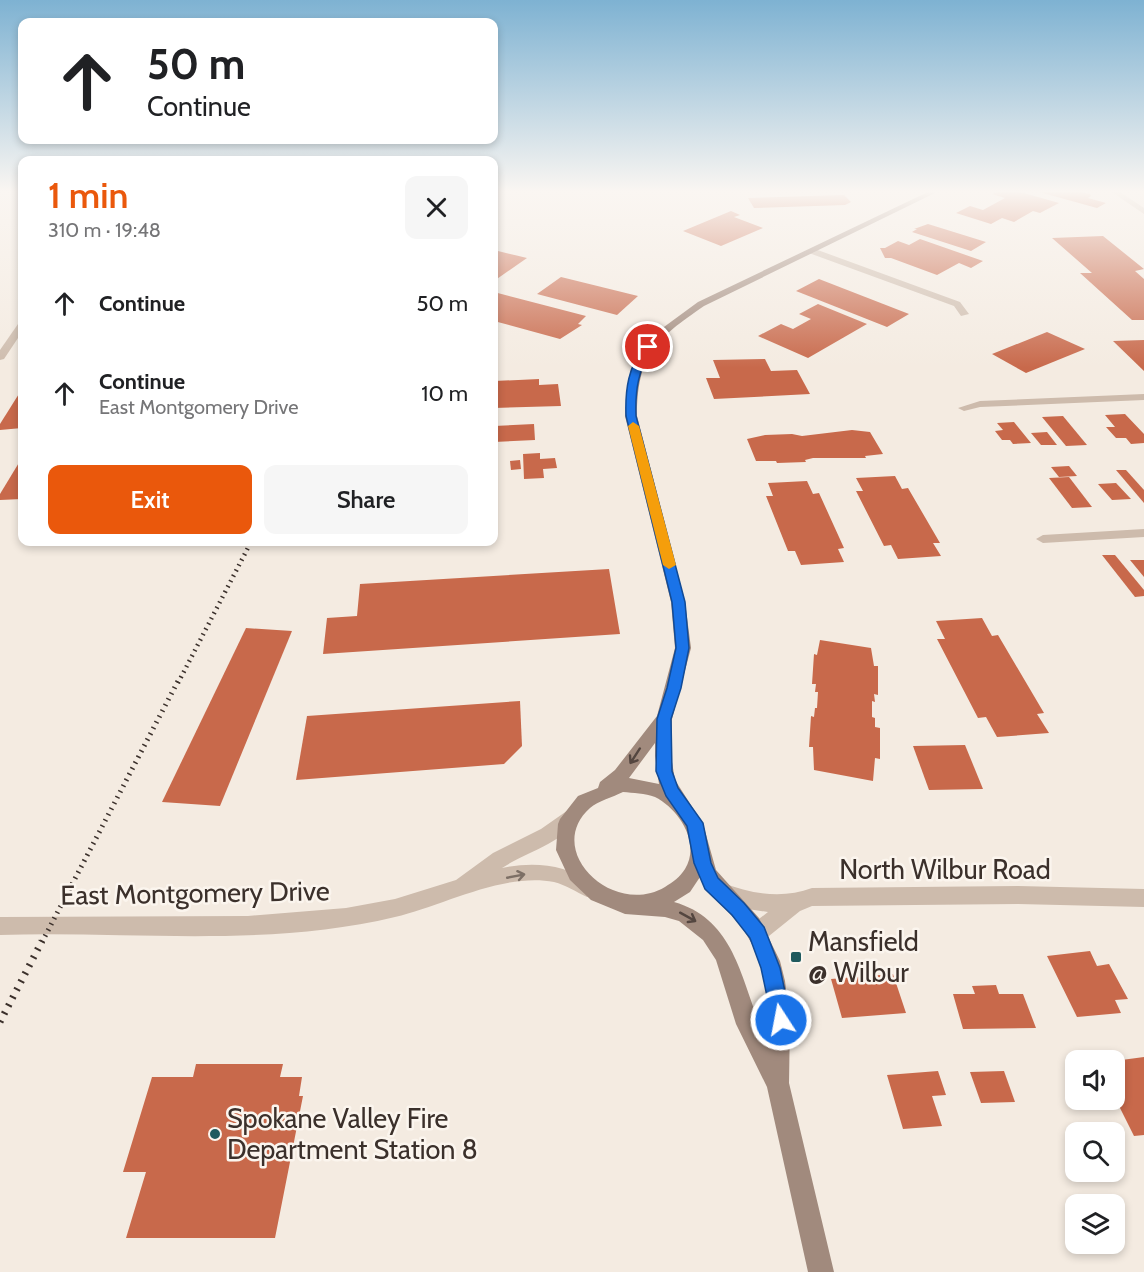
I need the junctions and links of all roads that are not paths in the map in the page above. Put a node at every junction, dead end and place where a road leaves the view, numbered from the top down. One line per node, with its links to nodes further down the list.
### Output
1 (815, 249): 2 (main road)
2 (812, 251): 3 (street); 10 (main road)
3 (963, 315)
4 (18, 332): 5 (street)
5 (0, 357)
6 (1144, 397): 7 (street)
7 (964, 408)
8 (1144, 533): 9 (street)
9 (1043, 539)
10 (664, 719): 11 (main road, one-way to 11); 12 (main road)
11 (601, 790): 12 (main road); 13 (main road)
12 (682, 806): 14 (main road)
13 (571, 816): 16 (street, East Montgomery Drive); 17 (main road)
14 (700, 842): 15 (main road); 20 (main road)
15 (711, 883): 19 (street); 22 (main road)
16 (459, 888): 17 (street, East Montgomery Drive, one-way to 17); 21 (street, East Montgomery Drive)
17 (589, 890): 20 (main road)
18 (1144, 898): 19 (street, North Wilbur Road)
19 (802, 900): 22 (street, North Wilbur Road)
20 (632, 905): 23 (main road, one-way to 23)
21 (0, 926)
22 (758, 933): 23 (main road)
23 (777, 1085): 24 (main road)
24 (821, 1272)

